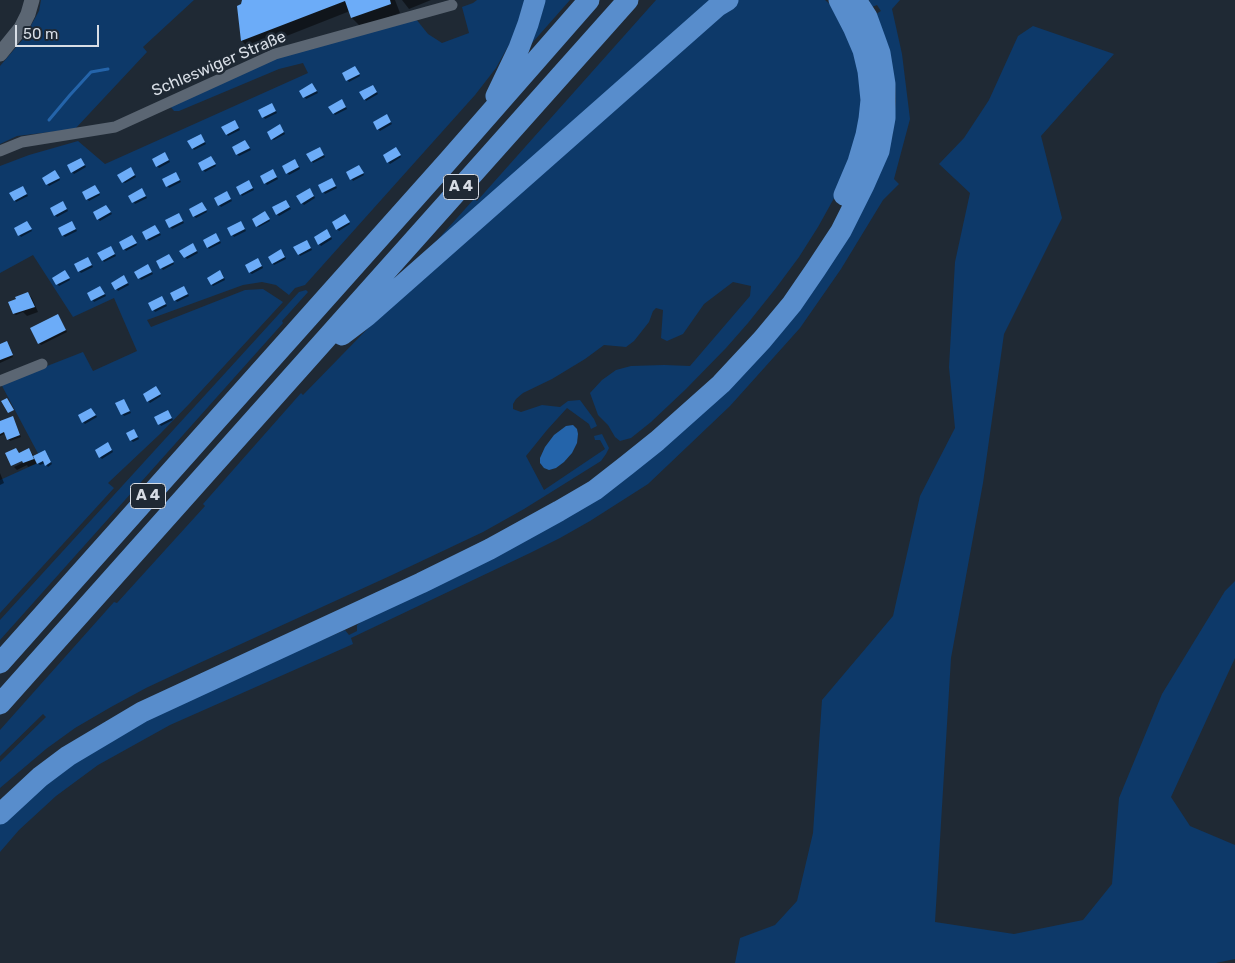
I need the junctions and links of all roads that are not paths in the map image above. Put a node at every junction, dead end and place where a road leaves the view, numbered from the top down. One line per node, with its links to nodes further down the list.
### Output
1 (32, 0): 8 (street)
2 (535, 0): 9 (highway, A 4)
3 (590, 0): 9 (highway, A 4)
4 (628, 0): 12 (highway, A 4)
5 (728, 0): 12 (highway)
6 (843, 2): 16 (highway); 17 (highway)
7 (452, 5): 10 (street, Schleswiger Straße)
8 (0, 54)
9 (485, 119): 14 (highway, A 4)
10 (0, 151)
11 (42, 364): 13 (street)
12 (294, 375): 15 (highway, A 4)
13 (0, 381)
14 (0, 663)
15 (0, 704)
16 (0, 797)
17 (0, 814)

